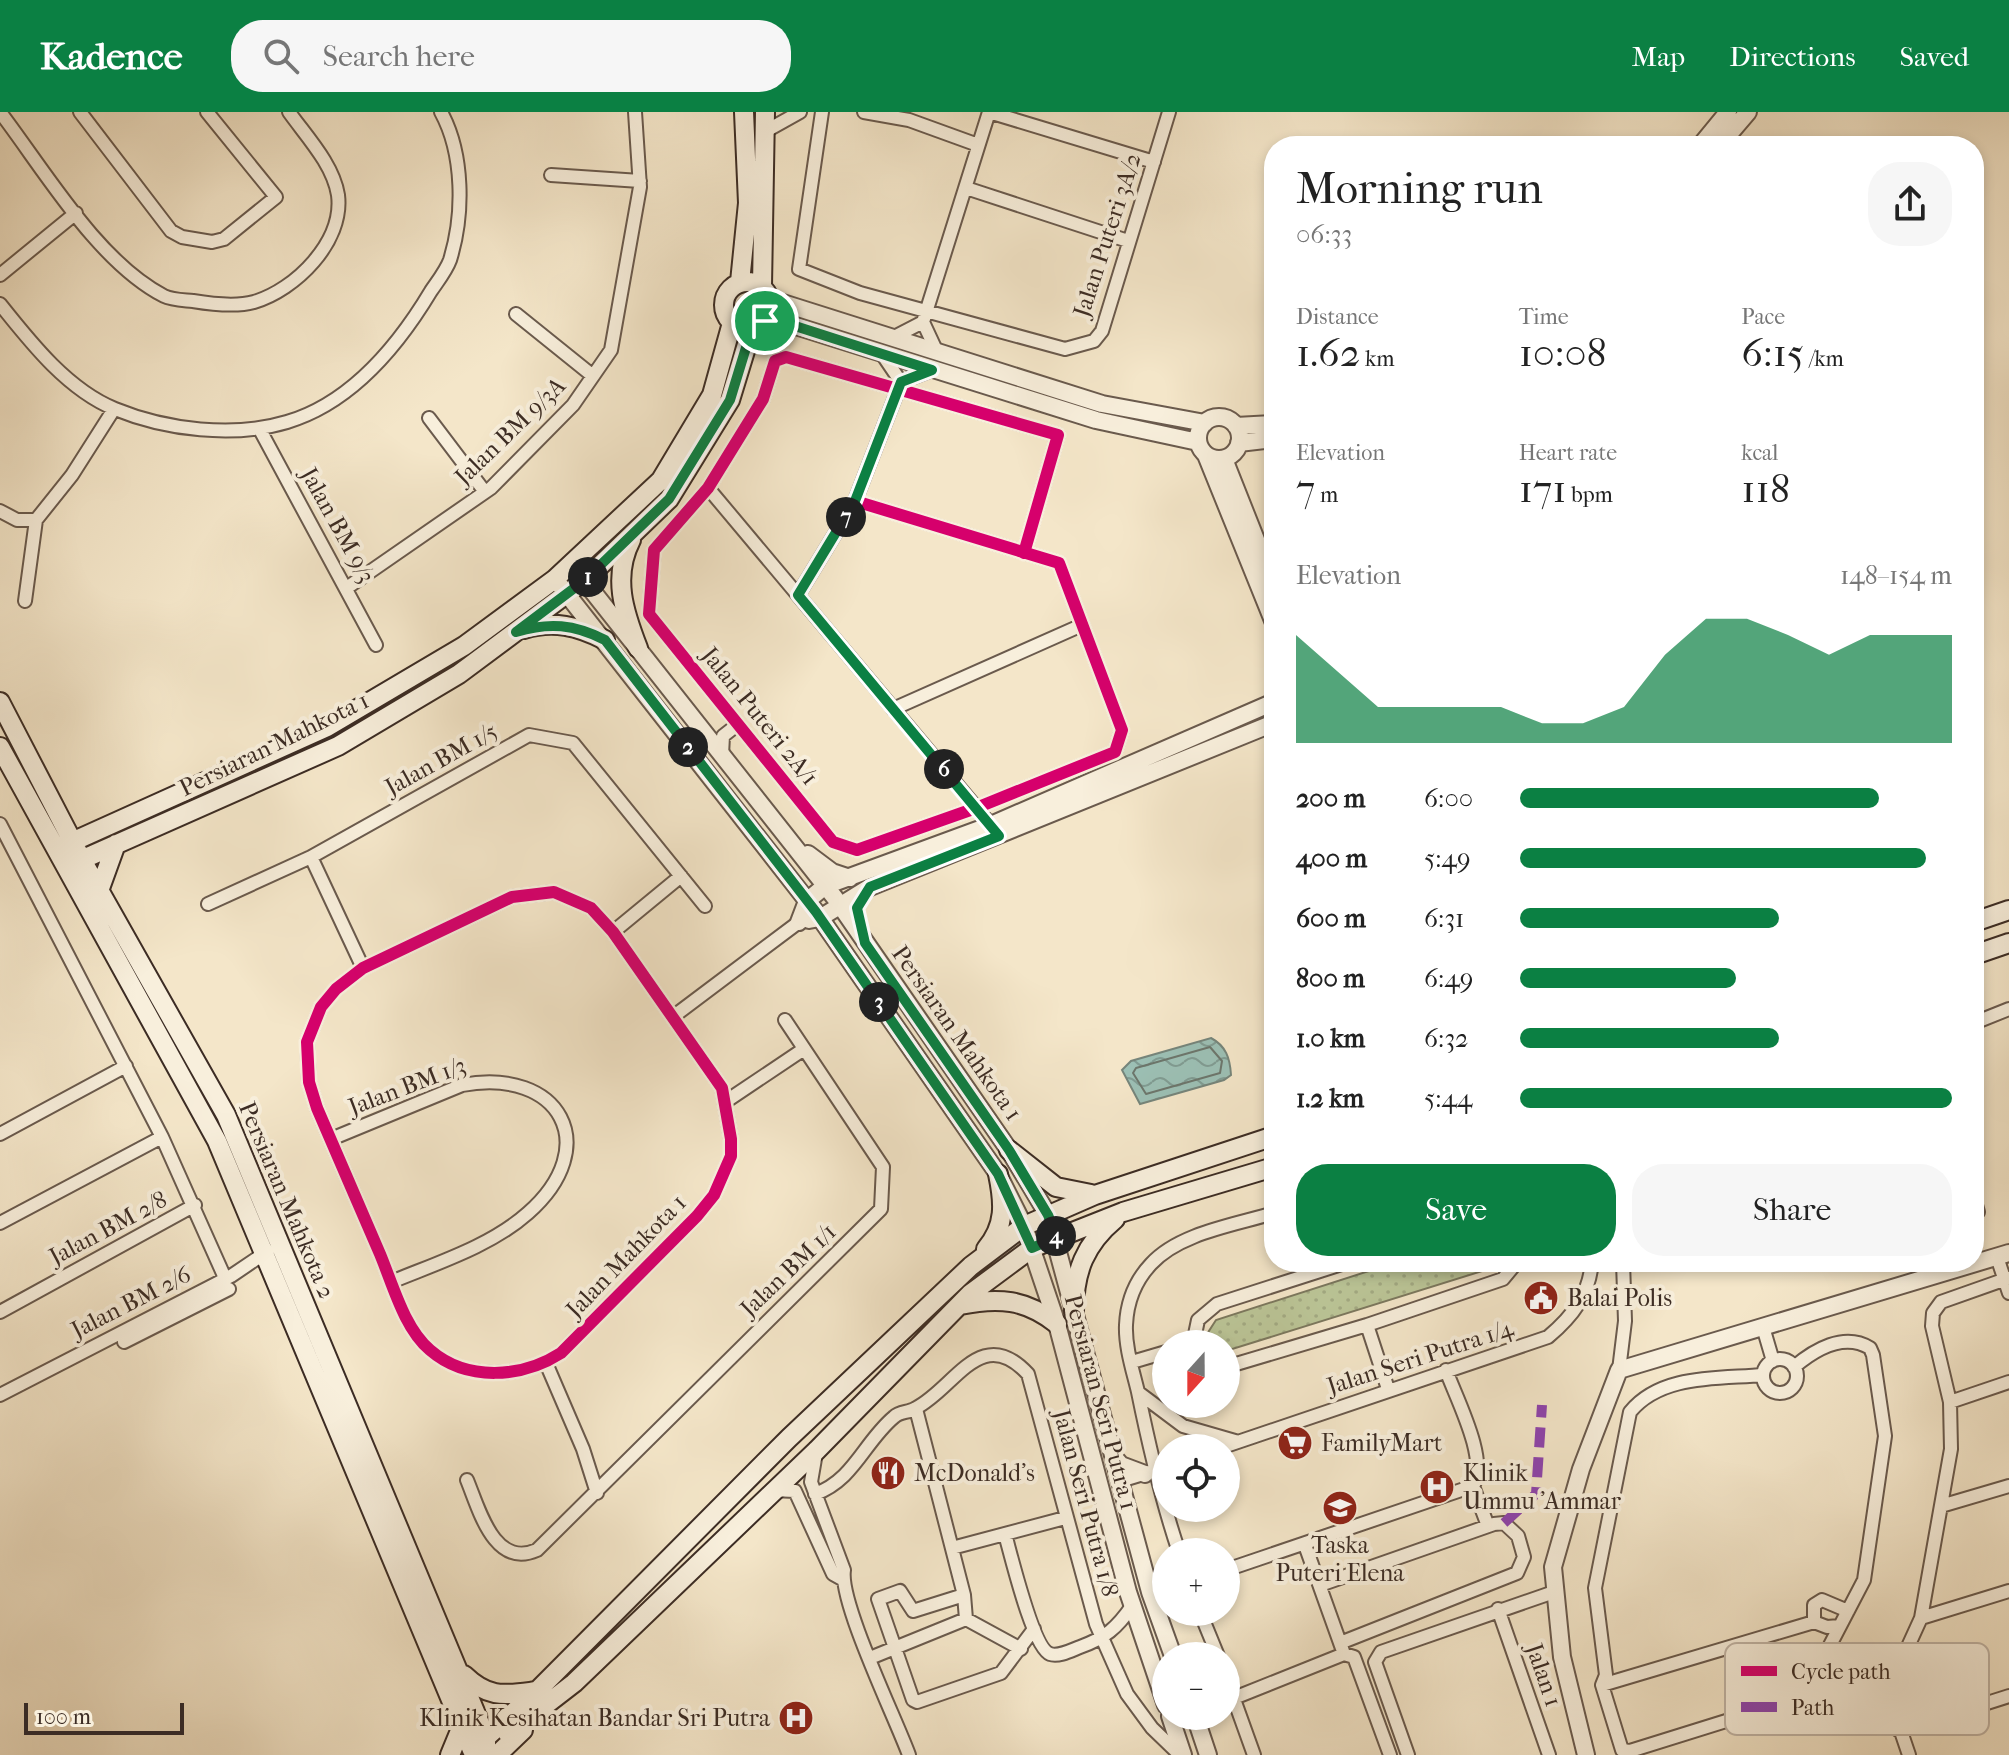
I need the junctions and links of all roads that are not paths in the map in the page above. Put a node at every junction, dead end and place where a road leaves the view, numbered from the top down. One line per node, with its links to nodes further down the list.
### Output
1 (0, 112): 24 (street)
2 (80, 112): 15 (street)
3 (227, 112): 15 (street)
4 (289, 112): 24 (street)
5 (441, 112): 43 (street)
6 (635, 112): 22 (street, Jalan BM 9/3A)
7 (744, 112): 27 (main road, Persiaran Mahkota 1)
8 (800, 112): 16 (street)
9 (822, 112): 31 (street, Jalan Puteri 3A/2)
10 (864, 112): 19 (street)
11 (989, 112): 19 (street); 20 (street)
12 (1169, 112): 20 (street, Jalan Puteri 3A/2)
13 (1728, 112): 17 (street)
14 (1748, 112): 18 (street)
15 (211, 117)
16 (766, 121): 29 (main road, Persiaran Mahkota 1)
17 (1708, 136)
18 (1728, 136)
19 (978, 145): 23 (street)
20 (1154, 162): 25 (street, Jalan Puteri 3A/2)
21 (551, 175): 22 (street)
22 (640, 181): 37 (street, Jalan BM 9/3A)
23 (966, 188): 25 (street); 31 (street)
24 (76, 213): 26 (street)
25 (1128, 241): 31 (street, Jalan Puteri 3A/2)
26 (0, 275)
27 (740, 282): 29 (main road); 32 (main road, Persiaran Mahkota 1)
28 (0, 304): 39 (street)
29 (763, 308): 32 (main road); 33 (street); 35 (street); 53 (main road, Persiaran Mahkota 1)
30 (516, 314): 37 (street)
31 (924, 317): 33 (street); 34 (street)
32 (732, 323): 56 (main road, Persiaran Mahkota 1)
33 (894, 337): 34 (street)
34 (936, 350): 41 (street)
35 (882, 354): 36 (street); 38 (street)
36 (932, 370): 38 (street); 46 (street)
37 (593, 376): 49 (street, Jalan BM 9/3A)
38 (900, 387): 48 (street, Jalan Puteri 2A/1); 50 (street); 54 (street)
39 (114, 409): 43 (street); 52 (street)
40 (429, 418): 49 (street)
41 (1205, 423): 44 (street); 46 (street)
42 (1264, 427): 44 (street)
43 (259, 428): 59 (street, Jalan BM 9/3)
44 (1238, 435): 45 (street); 47 (street)
45 (1264, 438)
46 (1202, 448): 47 (street); 61 (street)
47 (1224, 459): 55 (street)
48 (708, 488): 60 (street); 72 (street, Jalan Puteri 2A/1)
49 (485, 492): 59 (street, Jalan BM 9/3A)
50 (855, 501): 54 (street); 60 (street)
51 (0, 511): 52 (street)
52 (36, 520): 62 (street)
53 (636, 531): 57 (main road, Persiaran Mahkota 1); 67 (main road)
54 (1024, 553): 63 (street)
55 (1264, 560)
56 (571, 564): 57 (street, Persiaran Mahkota 1); 58 (main road, Persiaran Mahkota 1)
57 (585, 580): 58 (main road, Persiaran Mahkota 1); 67 (street, Persiaran Mahkota 1)
58 (562, 586): 64 (main road, Persiaran Mahkota 1); 65 (street, Persiaran Mahkota 1); 80 (main road, Persiaran Mahkota 1)
59 (348, 587): 66 (street, Jalan BM 9/3)
60 (798, 595): 70 (street)
61 (1264, 599)
62 (25, 601)
63 (1082, 625): 70 (street); 77 (street, Jalan Puteri 2A/1)
64 (516, 632): 65 (main road); 84 (main road, Persiaran Mahkota 1)
65 (605, 640): 92 (street, Persiaran Mahkota 1)
66 (376, 645)
67 (638, 648): 71 (street, Persiaran Mahkota 1)
68 (0, 702): 78 (main road, Persiaran Mahkota 2)
69 (1264, 707): 81 (street)
70 (893, 709): 77 (street)
71 (697, 723): 74 (street); 76 (street, Persiaran Mahkota 1)
72 (737, 725): 74 (street); 77 (street, Jalan Puteri 2A/1)
73 (1264, 727): 81 (street)
74 (723, 736): 76 (street)
75 (0, 747): 83 (main road, Persiaran Mahkota 2)
76 (722, 755): 82 (street, Persiaran Mahkota 1)
77 (976, 808): 81 (street)
78 (60, 814): 80 (main road); 83 (main road, Persiaran Mahkota 2)
79 (0, 824): 110 (street)
80 (103, 826): 83 (main road, Persiaran Mahkota 1)
81 (995, 831): 88 (street); 90 (street)
82 (787, 838): 88 (street); 89 (street, Persiaran Mahkota 1)
83 (65, 844): 86 (main road, Persiaran Mahkota 2)
84 (116, 844): 86 (main road, Persiaran Mahkota 1); 91 (main road)
85 (311, 857): 87 (street, Jalan BM 1/5); 93 (street, Jalan BM 1/5); 104 (street)
86 (75, 863): 91 (main road, Persiaran Mahkota 2); 129 (main road, Persiaran Mahkota 2)
87 (681, 876): 95 (street, Jalan BM 1/5); 100 (street)
88 (850, 878): 89 (street)
89 (825, 886): 92 (street); 94 (street, Persiaran Mahkota 1)
90 (865, 889): 94 (street); 101 (street)
91 (99, 891): 127 (main road, Persiaran Mahkota 2)
92 (807, 901): 97 (street, Persiaran Mahkota 1); 99 (street)
93 (208, 904)
94 (839, 904): 97 (street); 101 (street, Persiaran Mahkota 1)
95 (705, 906)
96 (2009, 910): 98 (main road)
97 (820, 918): 99 (street); 118 (street, Persiaran Mahkota 1)
98 (1984, 919)
99 (799, 922): 106 (street)
100 (613, 932): 104 (street, Jalan Mahkota 1); 106 (street, Jalan Mahkota 1)
101 (865, 943): 116 (street, Persiaran Mahkota 1)
102 (2009, 943): 103 (main road)
103 (1984, 952)
104 (363, 968): 114 (street, Jalan Mahkota 1)
105 (2009, 1009): 107 (street)
106 (674, 1016): 111 (street, Jalan Mahkota 1)
107 (1984, 1019)
108 (785, 1020): 109 (street, Jalan BM 1/1)
109 (804, 1049): 111 (street); 178 (street, Jalan BM 1/1)
110 (126, 1066): 112 (street); 113 (street)
111 (725, 1102): 152 (street, Jalan Mahkota 1)
112 (0, 1134)
113 (162, 1137): 120 (street); 124 (street)
114 (331, 1139): 138 (street, Jalan Mahkota 1); 138 (street, Jalan BM 1/3)
115 (1264, 1139): 119 (main road)
116 (1009, 1150): 119 (main road); 122 (street, Persiaran Mahkota 1)
117 (1264, 1170): 121 (main road)
118 (998, 1174): 125 (street, Persiaran Mahkota 1); 131 (main road)
119 (1095, 1195): 122 (main road)
120 (195, 1205): 139 (street); 143 (street, Jalan BM 2/8)
121 (1123, 1212): 126 (main road); 142 (main road)
122 (1048, 1215): 125 (main road); 126 (street, Persiaran Mahkota 1)
123 (1264, 1216): 151 (street)
124 (0, 1223)
125 (1024, 1226): 128 (street, Persiaran Seri Putra 1); 131 (main road)
126 (1057, 1237): 128 (main road); 142 (street, Persiaran Seri Putra 1)
127 (281, 1245): 129 (street, Jalan BM 2/6); 214 (main road, Persiaran Mahkota 2)
128 (1032, 1248): 141 (main road); 144 (street, Persiaran Seri Putra 1)
129 (264, 1254): 139 (street, Jalan BM 2/6); 222 (main road, Persiaran Mahkota 2)
130 (2003, 1255): 137 (street)
131 (971, 1266): 217 (main road)
132 (1317, 1272): 147 (street)
133 (1509, 1272): 145 (street)
134 (1589, 1272): 155 (street, Jalan Seri Putra 1/4)
135 (1623, 1272): 156 (street)
136 (1946, 1272): 146 (street)
137 (2006, 1278): 140 (street); 162 (street)
138 (391, 1282): 152 (street, Jalan Mahkota 1)
139 (227, 1284): 148 (street); 160 (street, Jalan BM 2/6)
140 (2009, 1293)
141 (960, 1305): 144 (main road); 166 (main road)
142 (1074, 1311): 167 (street, Persiaran Seri Putra 1)
143 (0, 1312)
144 (1057, 1324): 169 (street, Persiaran Seri Putra 1)
145 (1367, 1325): 153 (street); 159 (street)
146 (1763, 1327): 150 (street); 156 (street)
147 (1196, 1330)
148 (124, 1342)
149 (1152, 1356): 151 (street)
150 (1773, 1361): 154 (street); 157 (street)
151 (1132, 1362): 161 (street)
152 (546, 1363): 178 (street)
153 (1240, 1363)
154 (1794, 1367): 157 (street); 197 (street)
155 (1446, 1370): 159 (street, Jalan Seri Putra 1/4); 175 (street)
156 (1619, 1370): 192 (street)
157 (1763, 1375): 215 (street)
158 (2009, 1382): 162 (street)
159 (1388, 1389): 165 (street, Jalan Seri Putra 1/4)
160 (2, 1390)
161 (1138, 1391): 164 (street); 168 (street)
162 (1950, 1402): 181 (street)
163 (916, 1409): 179 (street, Jalan Seri Putra 1/8); 182 (street, Jalan Seri Putra 1/8); 186 (street)
164 (1210, 1434)
165 (1240, 1441)
166 (817, 1450): 177 (main road); 179 (street)
167 (1114, 1457): 170 (street); 174 (street, Persiaran Seri Putra 1)
168 (1152, 1457)
169 (1094, 1466): 174 (street); 195 (street, Persiaran Seri Putra 1)
170 (1152, 1470)
171 (1152, 1472): 174 (street)
172 (1152, 1473): 180 (street)
173 (467, 1480): 178 (street, Jalan BM 1/1)
174 (1120, 1481): 180 (street, Persiaran Seri Putra 1)
175 (1473, 1486): 183 (street); 185 (street)
176 (2009, 1486): 181 (street)
177 (771, 1490): 189 (street); 217 (main road)
178 (597, 1493)
179 (815, 1494): 189 (street)
180 (1126, 1502): 188 (street, Persiaran Seri Putra 1)
181 (1941, 1506): 198 (street)
182 (1065, 1518): 184 (street); 204 (street, Jalan Seri Putra 1/8)
183 (1488, 1526): 190 (street); 208 (street)
184 (1005, 1534): 186 (street); 202 (street)
185 (1305, 1545): 187 (street); 190 (street)
186 (952, 1548): 193 (street)
187 (1240, 1566)
188 (1152, 1567)
189 (842, 1580): 212 (street)
190 (1320, 1585): 208 (street)
191 (2009, 1591): 198 (street)
192 (1554, 1592): 196 (street); 236 (street)
193 (964, 1595): 199 (street); 210 (street)
194 (1152, 1599): 203 (street)
195 (1132, 1606): 203 (street, Persiaran Seri Putra 1); 204 (street)
196 (1498, 1609): 234 (street); 235 (street, Jalan 1)
197 (1848, 1611): 200 (street); 201 (street)
198 (1921, 1618): 207 (street)
199 (966, 1619): 210 (street); 211 (street)
200 (1814, 1622): 201 (street); 205 (street)
201 (1840, 1626): 206 (street)
202 (1034, 1629): 204 (street); 211 (street)
203 (1139, 1629): 213 (street, Persiaran Seri Putra 1)
204 (1104, 1639): 230 (street, Jalan Seri Putra 1/8)
205 (1743, 1643)
206 (1831, 1643)
207 (1910, 1643)
208 (1342, 1648): 216 (street); 233 (street)
209 (1725, 1648): 215 (street)
210 (894, 1649): 211 (street); 212 (street)
211 (1021, 1649)
212 (870, 1658): 229 (street)
213 (1152, 1666)
214 (456, 1667): 217 (main road); 226 (main road, Persiaran Mahkota 2)
215 (1602, 1685): 221 (street)
216 (1240, 1695)
217 (545, 1696): 226 (main road); 228 (main road)
218 (2009, 1696): 219 (street)
219 (1989, 1702)
220 (1240, 1715): 232 (street)
221 (1725, 1721)
222 (462, 1726): 226 (main road, Persiaran Mahkota 2); 227 (main road)
223 (1174, 1730): 230 (street)
224 (1200, 1730): 231 (street)
225 (1901, 1735): 237 (street)
226 (479, 1750)
227 (450, 1755)
228 (497, 1755)
229 (909, 1755)
230 (1182, 1755)
231 (1208, 1755)
232 (1254, 1755)
233 (1390, 1755)
234 (1408, 1755)
235 (1549, 1755)
236 (1586, 1755)
237 (1909, 1755)

